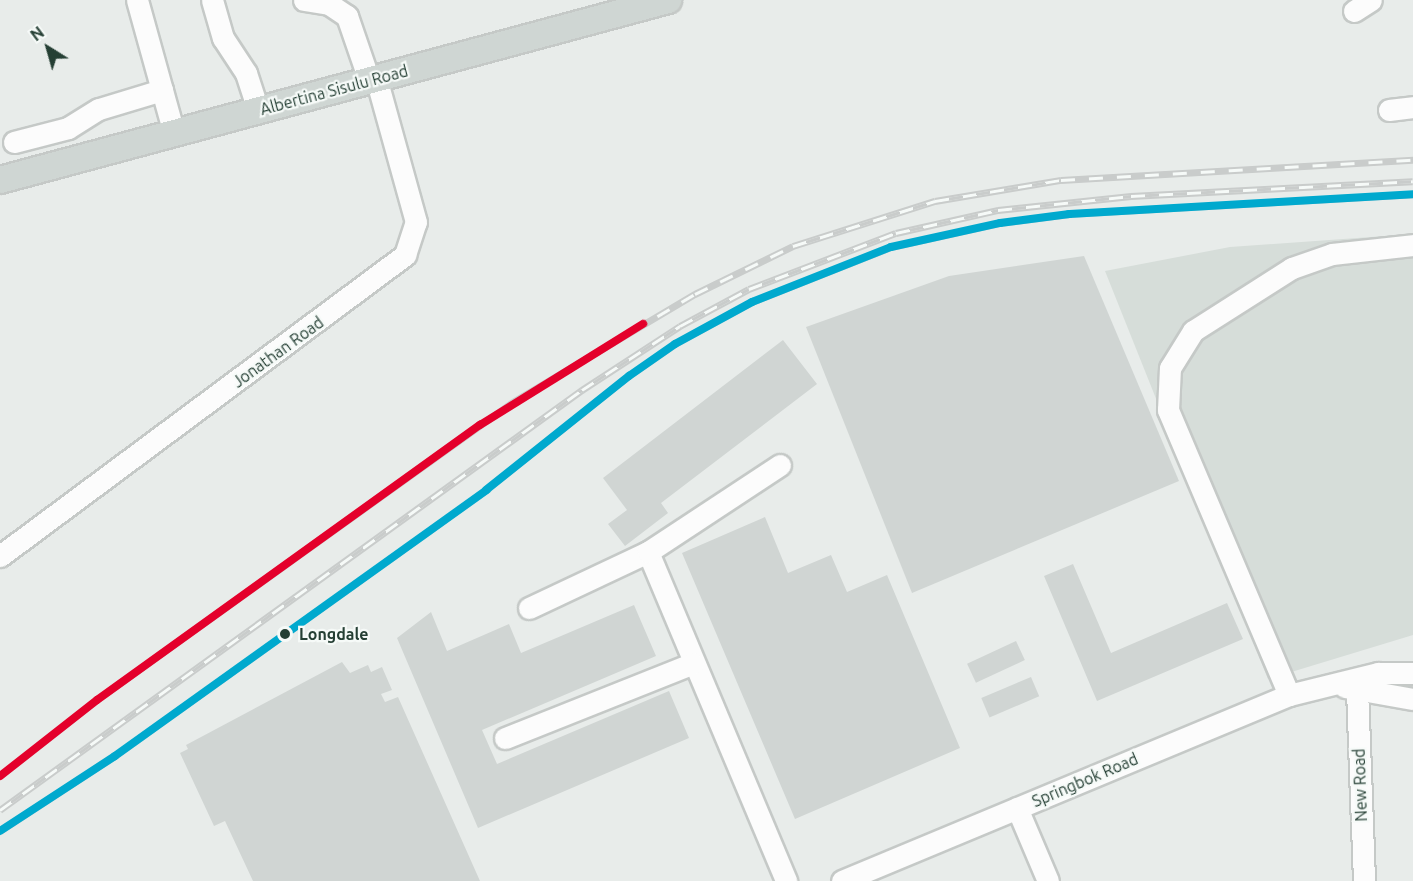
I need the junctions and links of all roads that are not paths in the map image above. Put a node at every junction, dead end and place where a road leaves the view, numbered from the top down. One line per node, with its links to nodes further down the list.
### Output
1 (137, 0): 6 (street)
2 (212, 0): 8 (street)
3 (304, 0): 5 (street, Jonathan Road)
4 (668, 0): 5 (main road, Albertina Sisulu Road)
5 (372, 79): 8 (main road, Albertina Sisulu Road); 16 (street, Jonathan Road)
6 (162, 90): 10 (street); 11 (street)
7 (1413, 107): 9 (street)
8 (258, 110): 10 (main road, Albertina Sisulu Road)
9 (1389, 110)
10 (174, 133): 12 (main road, Albertina Sisulu Road)
11 (14, 142)
12 (0, 180)
13 (1413, 245): 22 (street)
14 (780, 465): 15 (street)
15 (648, 552): 17 (street); 18 (street)
16 (0, 556)
17 (529, 608)
18 (693, 663): 24 (street); 26 (street)
19 (1413, 673): 20 (street, Springbok Road)
20 (1330, 684): 21 (street, Springbok Road); 22 (street, Springbok Road)
21 (1357, 689): 23 (street, Springbok Road); 29 (street, New Road)
22 (1289, 695): 25 (street, Springbok Road)
23 (1413, 699)
24 (505, 738)
25 (1017, 807): 27 (street, Springbok Road); 28 (street)
26 (786, 881)
27 (842, 881)
28 (1048, 881)
29 (1364, 881)

